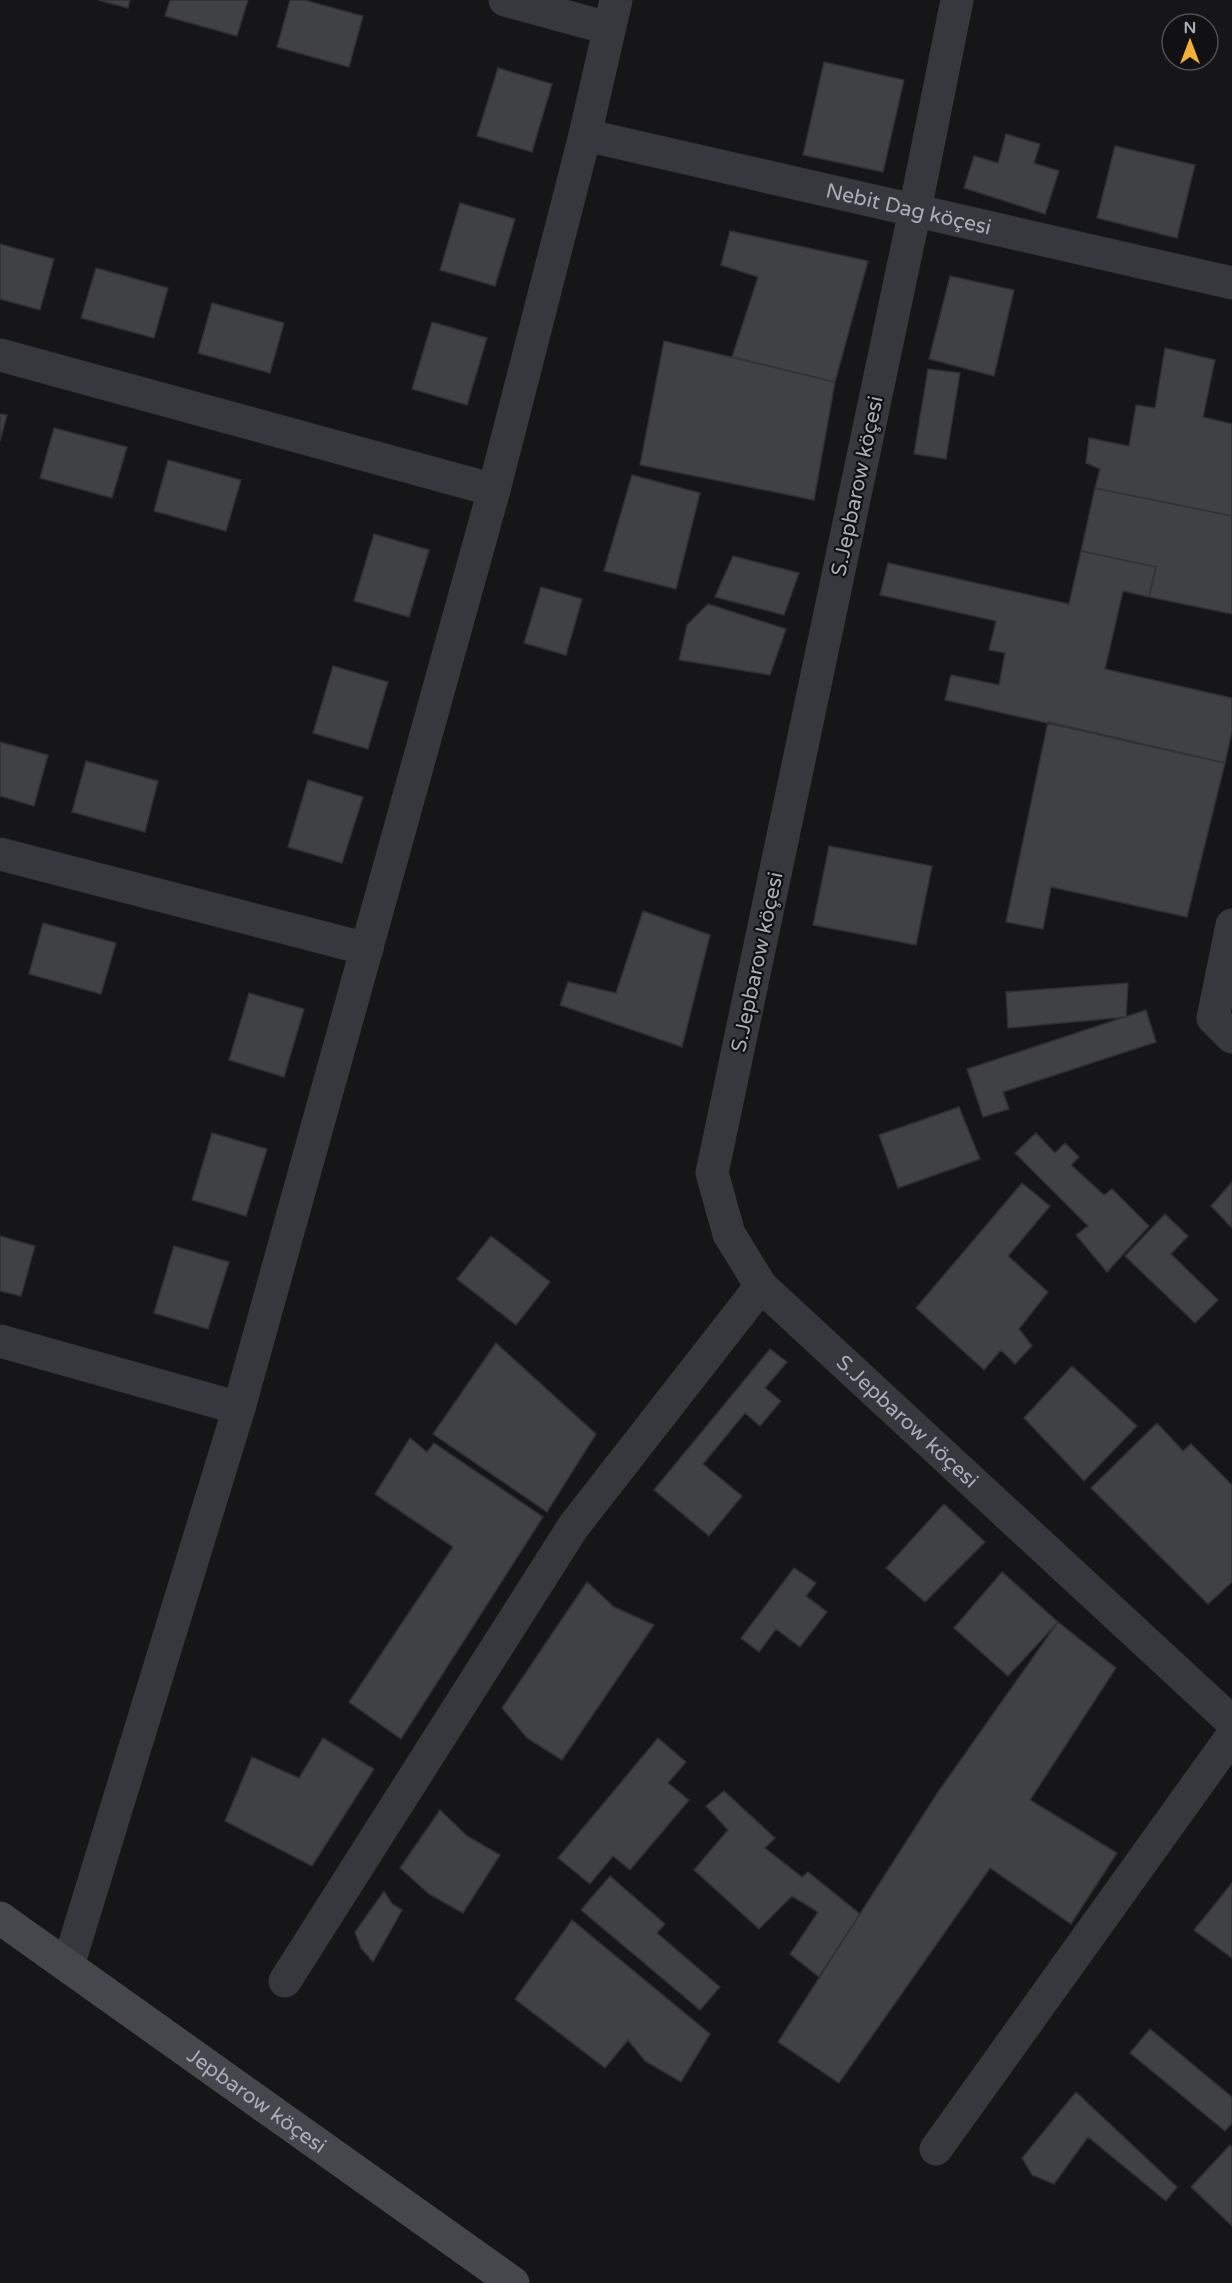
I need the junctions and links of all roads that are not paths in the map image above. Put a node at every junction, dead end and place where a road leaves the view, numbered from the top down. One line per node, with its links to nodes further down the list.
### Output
1 (505, 0): 3 (street)
2 (957, 0): 5 (street, S.Jepbarow köçesi)
3 (612, 14): 4 (street)
4 (585, 135): 5 (street, Nebit Dag köçesi); 8 (street)
5 (915, 210): 6 (street, Nebit Dag köçesi); 13 (street, S.Jepbarow köçesi)
6 (1232, 283)
7 (0, 355): 8 (street)
8 (494, 490): 11 (street)
9 (0, 854): 11 (street)
10 (1232, 925): 12 (street)
11 (367, 949): 15 (street)
12 (1232, 1037)
13 (761, 1286): 16 (street, S.Jepbarow köçesi); 20 (street)
14 (0, 1341): 15 (street)
15 (239, 1408): 19 (street)
16 (1232, 1722)
17 (1232, 1736): 21 (street)
18 (0, 1918): 19 (street, Jepbarow köçesi)
19 (68, 1966): 22 (street, Jepbarow köçesi)
20 (285, 1981)
21 (936, 2150)
22 (513, 2283)

